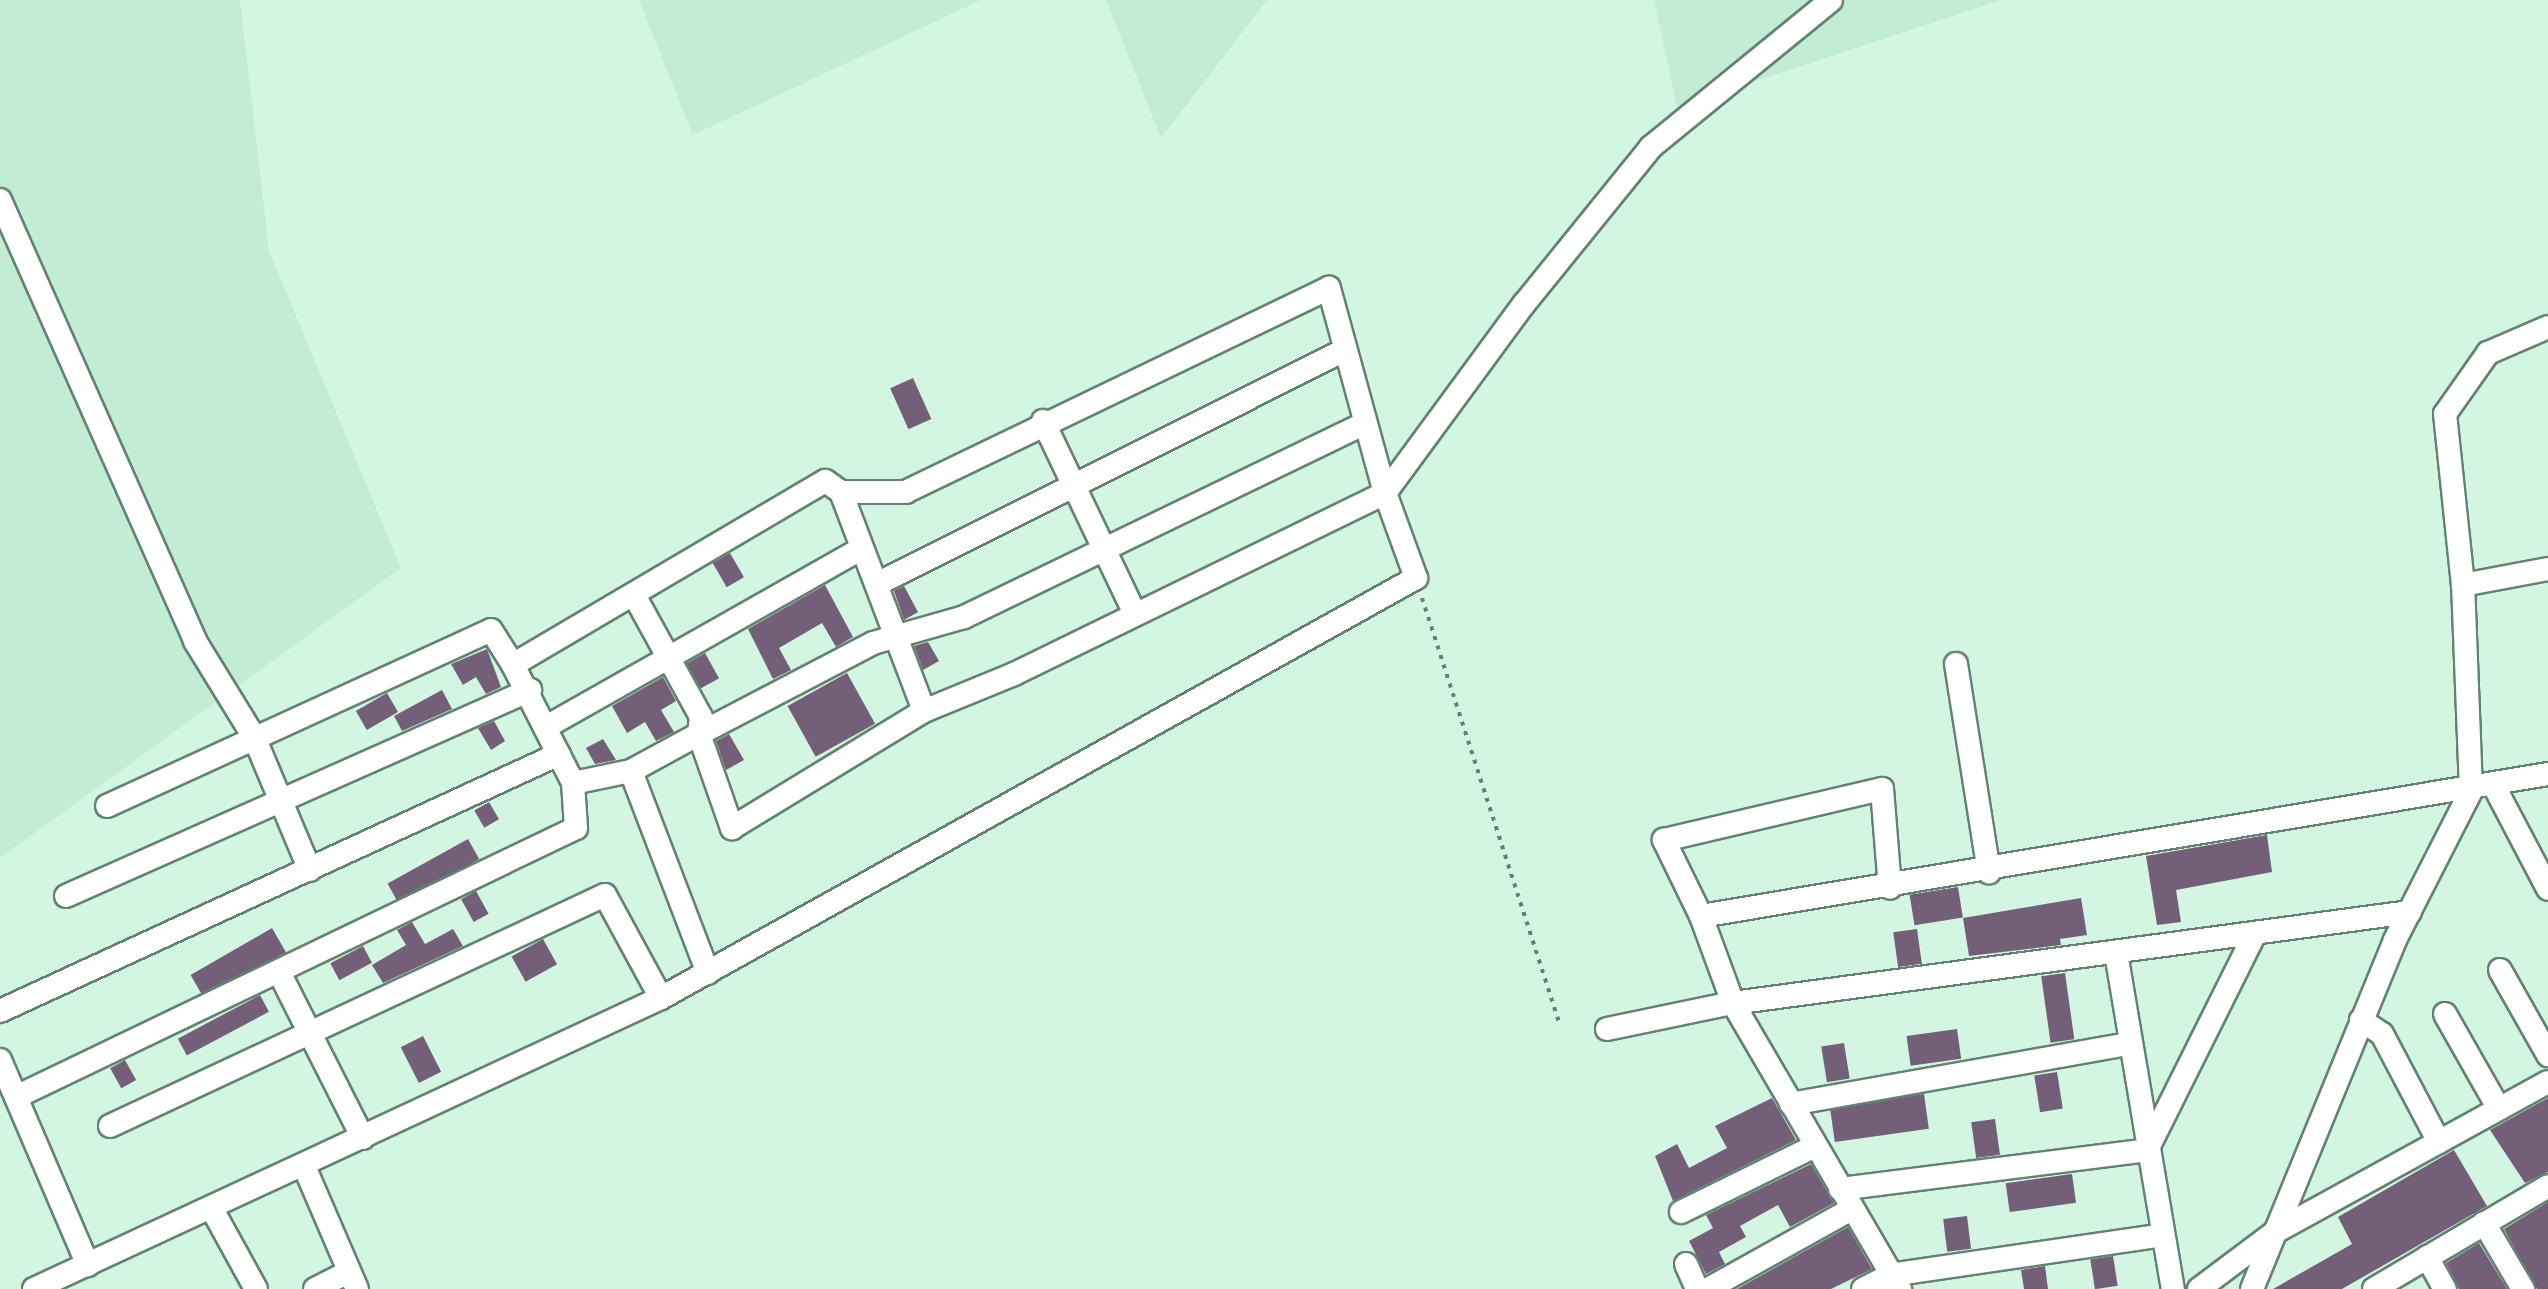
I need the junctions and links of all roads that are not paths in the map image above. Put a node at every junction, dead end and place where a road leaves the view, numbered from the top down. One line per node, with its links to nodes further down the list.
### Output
1 (1831, 0): 9 (street)
2 (0, 200): 25 (street)
3 (2548, 327): 14 (street)
4 (1345, 350): 5 (street); 6 (street); 7 (street)
5 (1043, 421): 7 (street); 8 (street)
6 (1365, 423): 9 (street); 10 (street)
7 (1073, 484): 10 (street); 13 (street)
8 (841, 492): 11 (street); 15 (street)
9 (1385, 493): 16 (street); 45 (street)
10 (1106, 547): 16 (street); 17 (street)
11 (859, 550): 13 (street); 18 (street)
12 (2548, 569): 14 (street)
13 (879, 583): 17 (street)
14 (2463, 585): 31 (street)
15 (634, 595): 18 (street); 20 (street)
16 (1134, 612): 22 (street)
17 (897, 636): 22 (street); 24 (street)
18 (669, 656): 23 (street); 24 (street)
19 (1956, 664): 35 (street)
20 (513, 665): 21 (street); 25 (street)
21 (530, 690): 23 (street); 32 (street)
22 (924, 711): 24 (street)
23 (546, 727): 26 (street)
24 (699, 734): 27 (street)
25 (254, 737): 32 (street); 33 (street)
26 (559, 754): 29 (street); 34 (street)
27 (631, 771): 29 (street); 45 (street)
28 (2548, 774): 30 (street)
29 (573, 783): 44 (street)
30 (2494, 786): 31 (street); 37 (street)
31 (2471, 791): 35 (street); 39 (street)
32 (284, 801): 34 (street); 38 (street)
33 (107, 806)
34 (310, 870): 48 (street)
35 (1989, 872): 36 (street)
36 (1890, 888): 40 (street); 40 (street)
37 (2548, 889)
38 (66, 896)
39 (2410, 912): 41 (street); 50 (street)
40 (1701, 916): 47 (street)
41 (2255, 933): 42 (street); 64 (street)
42 (2116, 953): 47 (street); 53 (street)
43 (2500, 970): 54 (street)
44 (279, 972): 52 (street); 57 (street)
45 (708, 973): 46 (street)
46 (661, 998): 52 (street); 61 (street)
47 (1733, 1003): 51 (street); 58 (street)
48 (0, 1011)
49 (2445, 1014): 59 (street)
50 (2361, 1020): 62 (street); 72 (street)
51 (1607, 1029)
52 (308, 1035): 60 (street); 61 (street)
53 (2127, 1044): 58 (street); 64 (street)
54 (2548, 1055)
55 (0, 1060): 57 (street)
56 (2548, 1082): 59 (street)
57 (16, 1097): 76 (street)
58 (1791, 1104): 63 (street)
59 (2499, 1109): 62 (street)
60 (110, 1126)
61 (363, 1138): 65 (street)
62 (2439, 1142): 72 (street)
63 (1815, 1146): 67 (street); 70 (street)
64 (2147, 1150): 67 (street); 73 (street)
65 (304, 1166): 68 (street); 77 (street)
66 (2548, 1187): 71 (street)
67 (1840, 1189): 69 (street)
68 (212, 1209): 76 (street); 80 (street)
69 (1852, 1209): 78 (street); 83 (street)
70 (1681, 1212)
71 (2484, 1223): 74 (street); 90 (street)
72 (2275, 1232): 86 (street); 87 (street)
73 (2163, 1235): 78 (street); 85 (street)
74 (2427, 1257): 88 (street); 89 (street)
75 (1686, 1264): 82 (street)
76 (88, 1265): 79 (street)
77 (353, 1280): 81 (street)
78 (1895, 1282): 84 (street)
79 (34, 1289)
80 (256, 1289)
81 (315, 1289)
82 (1697, 1289)
83 (1708, 1289)
84 (1863, 1289)
85 (2173, 1289)
86 (2199, 1289)
87 (2252, 1289)
88 (2374, 1289)
89 (2445, 1289)
90 (2523, 1289)

